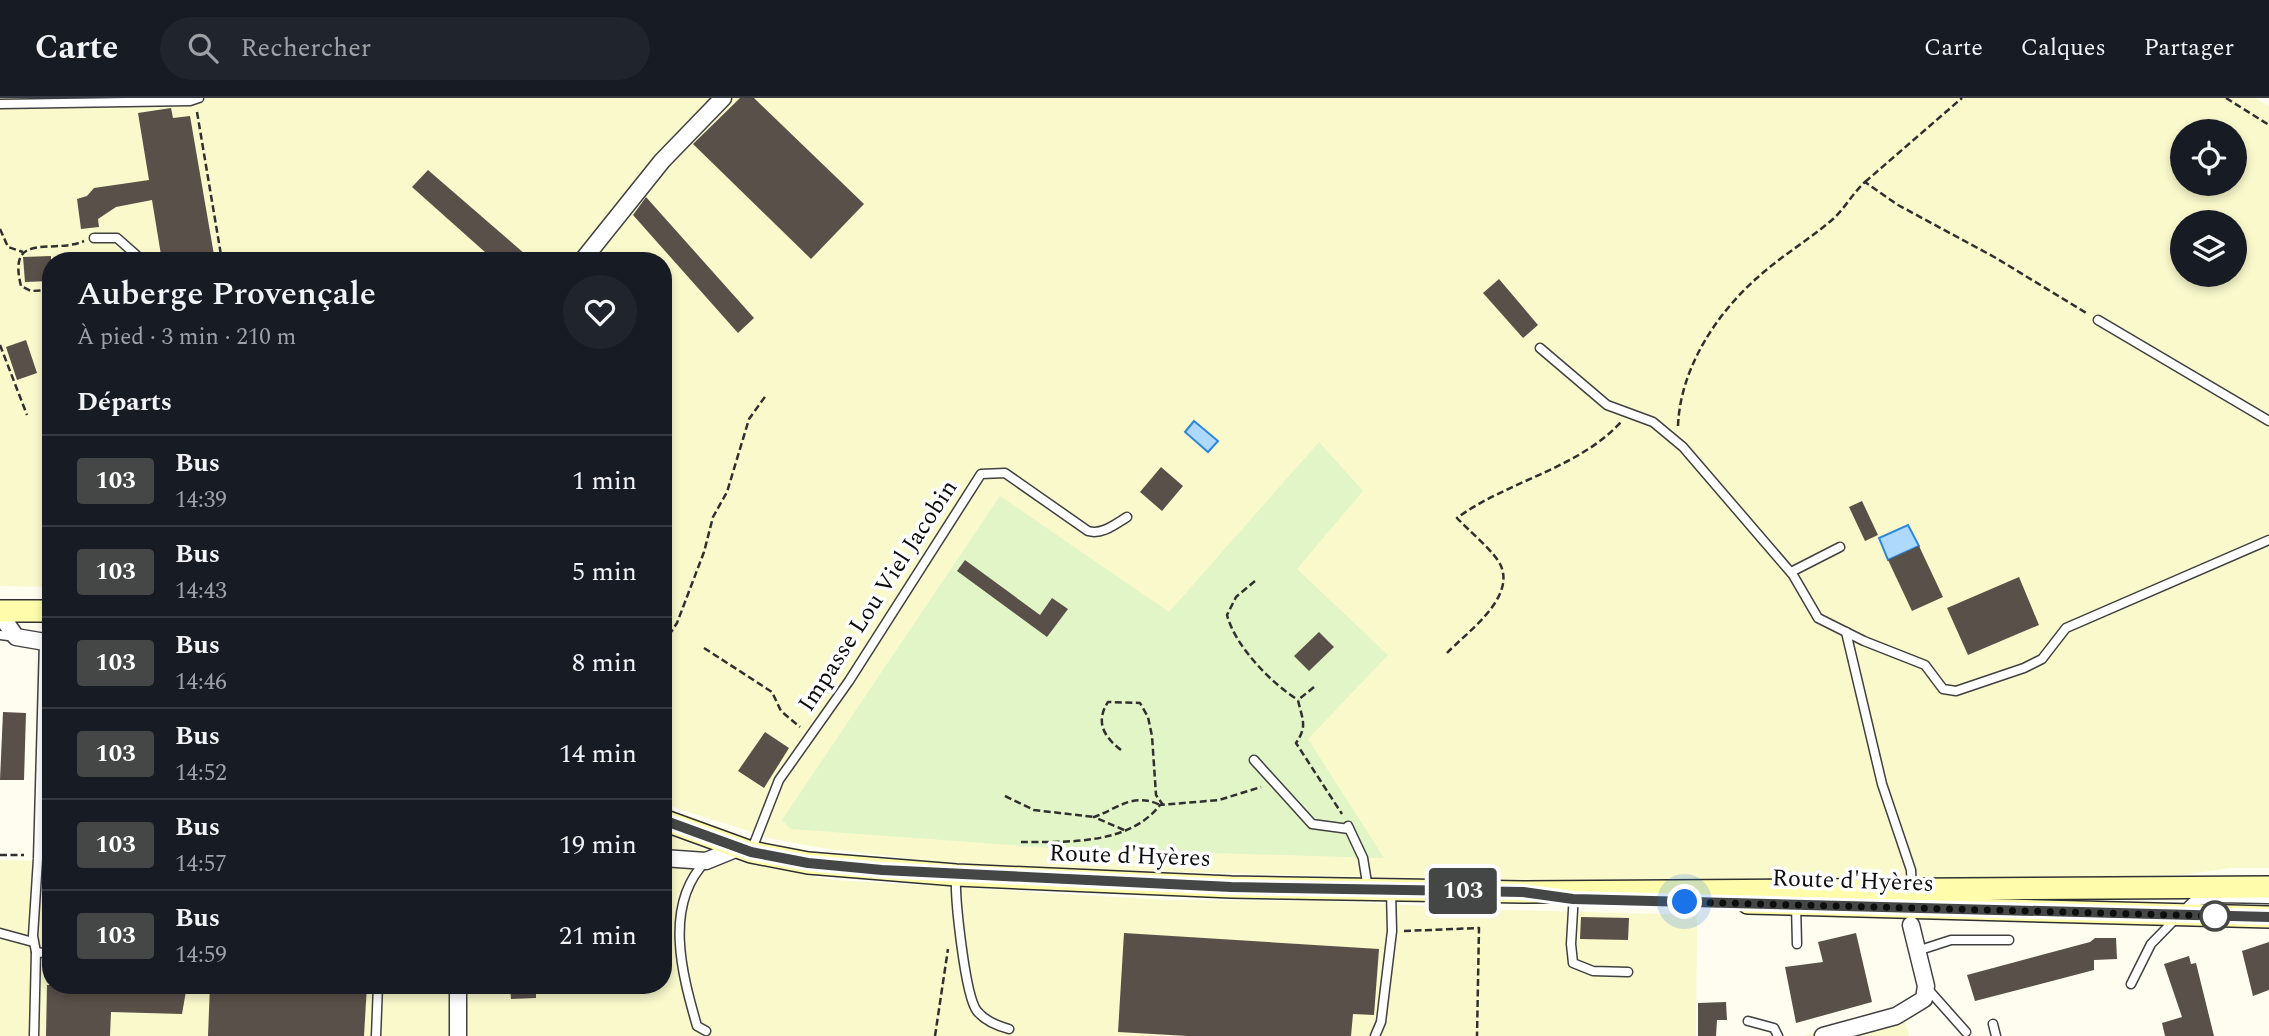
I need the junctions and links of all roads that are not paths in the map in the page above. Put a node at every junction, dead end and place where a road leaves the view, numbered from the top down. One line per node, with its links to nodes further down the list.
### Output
1 (723, 98): 7 (street)
2 (197, 99): 3 (lane)
3 (94, 100): 4 (lane)
4 (0, 104)
5 (94, 237): 6 (lane)
6 (133, 252)
7 (590, 252)
8 (2098, 320): 10 (lane)
9 (1540, 348): 14 (lane)
10 (2269, 422)
11 (1127, 517): 23 (lane, Impasse Lou Viel Jacobin)
12 (2269, 540): 17 (lane)
13 (1840, 547): 14 (lane)
14 (1791, 572): 17 (lane)
15 (42, 610): 16 (main road)
16 (0, 612): 18 (street)
17 (1846, 632): 35 (lane)
18 (8, 636): 19 (street)
19 (42, 641)
20 (42, 752): 39 (lane)
21 (1254, 760): 29 (lane)
22 (672, 823): 23 (main road, Route d'Hyères)
23 (744, 850): 25 (street); 26 (main road, Route d'Hyères)
24 (672, 859): 25 (street)
25 (706, 861): 52 (lane)
26 (956, 875): 29 (main road, Route d'Hyères); 51 (lane)
27 (2155, 887): 28 (main road, Route d'Hyères); 34 (lane); 35 (main road, Route d'Hyères)
28 (2269, 887)
29 (1368, 889): 30 (main road, Route d'Hyères)
30 (1391, 890): 31 (main road, Route d'Hyères); 57 (lane)
31 (1574, 895): 32 (main road, Route d'Hyères); 44 (lane)
32 (1796, 897): 35 (main road, Route d'Hyères); 40 (lane)
33 (2269, 899): 34 (lane)
34 (2177, 906): 35 (main road, Route d'Hyères); 36 (main road, Route d'Hyères); 45 (lane)
35 (1911, 909): 41 (street)
36 (2269, 917)
37 (0, 933): 39 (lane)
38 (2009, 940): 41 (lane)
39 (33, 942): 42 (lane)
40 (1797, 944)
41 (1917, 951): 46 (street)
42 (36, 953): 43 (lane); 54 (lane)
43 (42, 953)
44 (1628, 972)
45 (2131, 984)
46 (1926, 986): 53 (lane); 59 (street)
47 (378, 994): 55 (lane)
48 (458, 994): 56 (street)
49 (1748, 1021): 58 (lane)
50 (1993, 1024): 60 (lane)
51 (1009, 1029)
52 (706, 1031)
53 (1966, 1032)
54 (34, 1036)
55 (376, 1036)
56 (458, 1036)
57 (1375, 1036)
58 (1777, 1036)
59 (1823, 1036)
60 (1996, 1036)

